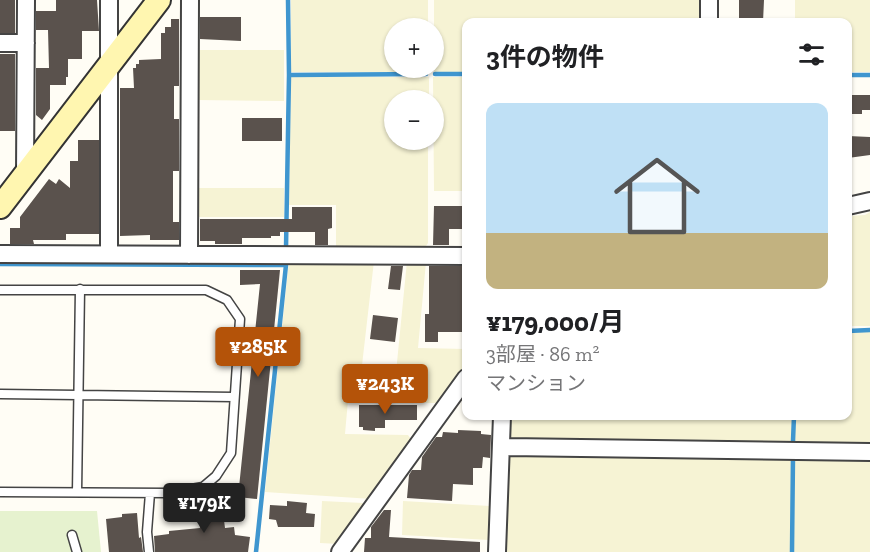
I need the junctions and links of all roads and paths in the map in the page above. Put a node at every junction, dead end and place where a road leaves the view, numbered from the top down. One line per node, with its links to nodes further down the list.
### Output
1 (26, 0): 8 (street)
2 (109, 0): 9 (street)
3 (159, 0): 9 (street)
4 (190, 0): 16 (street)
5 (709, 0): 6 (street)
6 (709, 18)
7 (0, 43): 8 (street)
8 (26, 43): 10 (street)
9 (109, 64): 10 (street); 15 (street)
10 (25, 174): 13 (street)
11 (870, 201): 12 (street)
12 (852, 205)
13 (0, 207)
14 (0, 254): 15 (street)
15 (109, 254): 16 (street)
16 (189, 255): 17 (street)
17 (462, 256)
18 (80, 289): 19 (lane); 22 (lane); 23 (lane)
19 (0, 290)
20 (462, 384): 33 (street)
21 (0, 394): 22 (lane)
22 (79, 394): 23 (lane); 28 (lane)
23 (234, 397): 29 (lane)
24 (502, 420): 25 (street)
25 (501, 447): 26 (street); 34 (street)
26 (870, 452)
27 (0, 492): 28 (lane)
28 (77, 492): 29 (lane)
29 (150, 492): 32 (lane)
30 (72, 535): 31 (lane)
31 (77, 552)
32 (149, 552)
33 (340, 552)
34 (497, 552)

